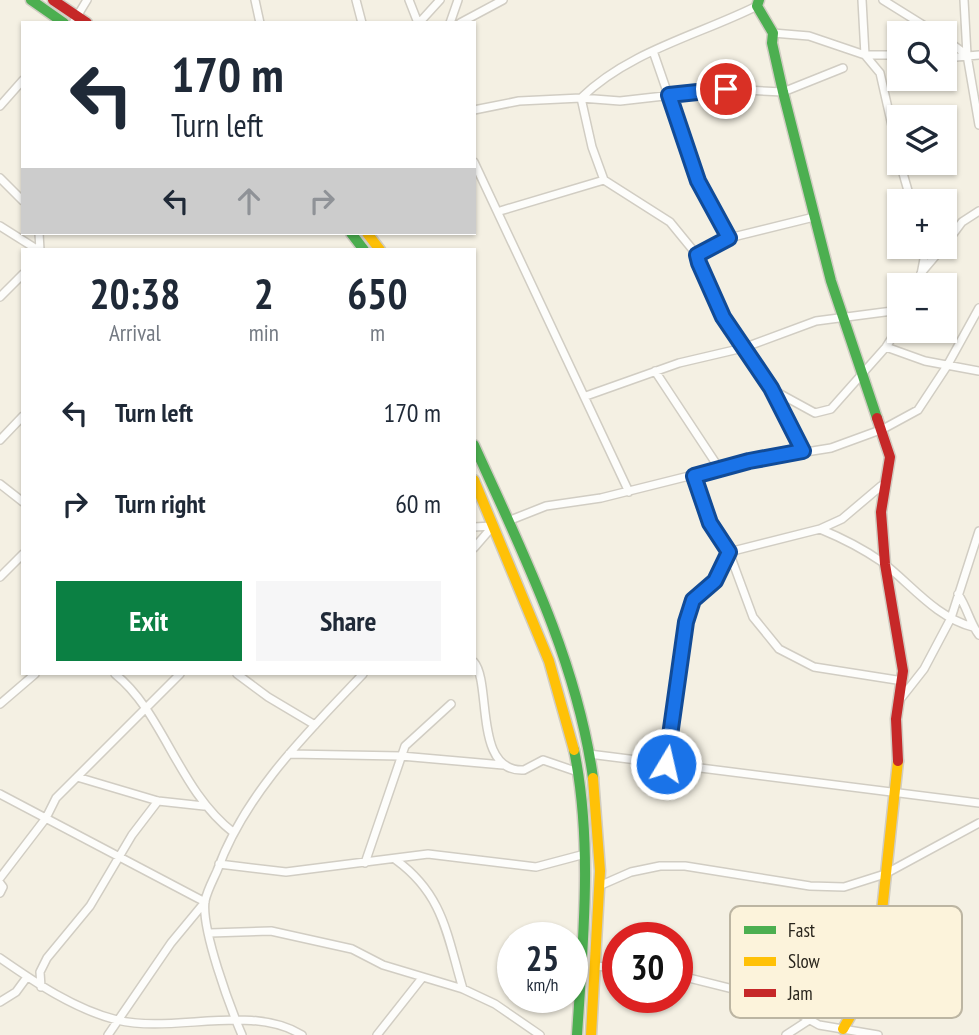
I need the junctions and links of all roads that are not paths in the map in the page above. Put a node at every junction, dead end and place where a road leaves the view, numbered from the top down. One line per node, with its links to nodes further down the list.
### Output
1 (31, 0): 14 (main road)
2 (53, 0): 15 (main road)
3 (87, 0): 15 (street)
4 (256, 0): 16 (street)
5 (356, 0): 17 (street)
6 (409, 0): 18 (street)
7 (440, 0): 19 (street)
8 (458, 0): 20 (street)
9 (503, 0): 21 (street)
10 (862, 0): 26 (street)
11 (883, 0): 22 (street)
12 (964, 0): 28 (street)
13 (758, 3): 23 (main road); 25 (street)
14 (61, 21)
15 (79, 21)
16 (260, 21)
17 (361, 21)
18 (418, 21)
19 (421, 21)
20 (451, 21)
21 (464, 21)
22 (917, 21)
23 (773, 33): 26 (street); 33 (main road)
24 (957, 47): 28 (street)
25 (653, 51): 34 (street); 35 (street)
26 (865, 55): 27 (street); 36 (street)
27 (887, 55)
28 (967, 55): 29 (street); 30 (street); 39 (street)
29 (979, 55)
30 (957, 56)
31 (843, 68): 33 (street)
32 (21, 82): 37 (street)
33 (783, 92): 34 (street); 46 (main road)
34 (669, 95): 35 (street); 49 (street)
35 (581, 98): 38 (street); 42 (street)
36 (887, 105)
37 (0, 106)
38 (476, 110)
39 (979, 125)
40 (476, 166): 44 (street)
41 (0, 178): 43 (street)
42 (604, 180): 44 (street); 51 (street)
43 (21, 199)
44 (500, 211): 68 (street)
45 (979, 211): 48 (street)
46 (814, 217): 49 (street); 59 (main road)
47 (0, 226): 50 (street)
48 (957, 229)
49 (729, 238): 51 (street)
50 (36, 248)
51 (697, 255): 62 (street)
52 (922, 259): 54 (street)
53 (933, 259): 54 (street)
54 (921, 273)
55 (21, 276): 56 (street)
56 (0, 297)
57 (979, 309): 63 (street)
58 (887, 312): 59 (street)
59 (844, 317): 62 (street); 66 (main road)
60 (889, 343): 61 (street)
61 (886, 347): 63 (street); 66 (street)
62 (743, 348): 64 (street); 67 (street)
63 (947, 366): 65 (street); 70 (street)
64 (655, 371): 68 (street); 74 (street)
65 (979, 371)
66 (861, 376): 67 (street); 70 (main road)
67 (771, 388): 73 (street)
68 (586, 396): 79 (street)
69 (21, 418): 71 (street)
70 (883, 429): 73 (street); 78 (main road)
71 (0, 440)
72 (476, 449): 81 (main road)
73 (803, 451): 74 (street)
74 (719, 468): 75 (street)
75 (694, 476): 79 (street); 87 (street)
76 (0, 484): 80 (street)
77 (476, 485): 82 (main road)
78 (881, 486): 84 (street); 91 (main road)
79 (629, 492): 81 (street)
80 (21, 500)
81 (508, 520): 110 (main road)
82 (493, 526): 83 (street); 86 (street); 114 (main road)
83 (476, 527)
84 (820, 529): 87 (street); 91 (street)
85 (979, 531): 89 (street)
86 (476, 546)
87 (729, 552): 103 (street); 112 (street)
88 (21, 556): 92 (street)
89 (970, 560): 90 (street); 93 (street)
90 (979, 561)
91 (883, 563): 94 (street); 103 (main road)
92 (0, 577)
93 (958, 594): 94 (street); 95 (street)
94 (951, 618): 95 (street); 104 (street)
95 (973, 627): 96 (street)
96 (979, 635)
97 (476, 664): 113 (street)
98 (34, 675): 106 (street)
99 (116, 675): 107 (street)
100 (179, 675): 107 (street)
101 (238, 675): 108 (street)
102 (362, 675): 108 (street)
103 (903, 681): 104 (main road)
104 (902, 697): 116 (main road)
105 (452, 704): 111 (street)
106 (0, 705)
107 (145, 710): 115 (street); 120 (street)
108 (315, 725): 109 (street)
109 (289, 754): 111 (street); 123 (street)
110 (589, 754): 112 (street); 131 (main road)
111 (401, 756): 113 (street); 127 (street)
112 (666, 764): 116 (street)
113 (503, 765): 114 (street)
114 (578, 772): 124 (main road)
115 (77, 776): 118 (street); 121 (street)
116 (895, 792): 119 (street); 129 (main road)
117 (0, 794): 121 (street)
118 (158, 801): 120 (street); 125 (street)
119 (979, 803)
120 (204, 806): 123 (street)
121 (46, 818): 125 (street); 130 (street)
122 (979, 823): 129 (street)
123 (234, 833): 128 (street)
124 (586, 854): 126 (street); 157 (main road)
125 (121, 857): 133 (street); 142 (street)
126 (396, 860): 127 (street); 144 (street)
127 (365, 863): 128 (street)
128 (219, 864): 133 (street)
129 (885, 874): 131 (street); 134 (main road)
130 (0, 880): 132 (street)
131 (599, 886): 137 (main road)
132 (0, 894)
133 (205, 902): 135 (street); 150 (street)
134 (881, 906)
135 (209, 933): 140 (street); 148 (street)
136 (0, 958): 139 (street)
137 (595, 966): 138 (street); 158 (main road)
138 (602, 967)
139 (27, 977): 142 (street); 145 (street)
140 (422, 978): 144 (street); 155 (street)
141 (693, 979): 143 (street)
142 (41, 987): 150 (street)
143 (730, 988)
144 (463, 989): 156 (street)
145 (0, 1002)
146 (805, 1018): 149 (street)
147 (849, 1018): 151 (main road)
148 (235, 1020): 150 (street); 153 (street); 154 (street)
149 (808, 1020): 151 (street); 159 (street)
150 (119, 1021): 152 (street)
151 (843, 1029): 160 (street)
152 (108, 1035)
153 (242, 1035)
154 (302, 1035)
155 (377, 1035)
156 (540, 1035)
157 (577, 1035)
158 (591, 1035)
159 (786, 1035)
160 (878, 1035)

